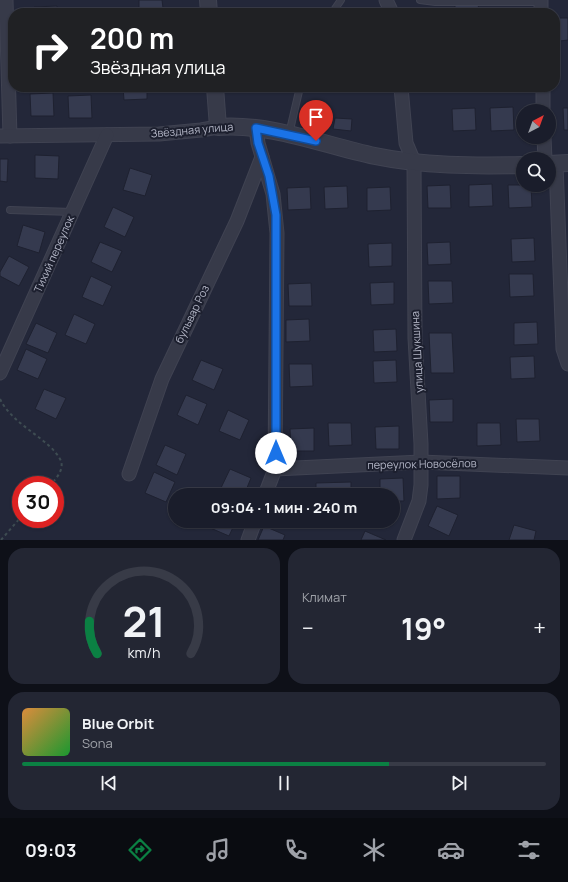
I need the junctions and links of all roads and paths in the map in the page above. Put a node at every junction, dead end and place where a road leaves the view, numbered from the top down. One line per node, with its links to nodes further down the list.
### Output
1 (6, 0): 6 (street)
2 (347, 0): 4 (lane)
3 (420, 0): 5 (lane)
4 (340, 2)
5 (541, 5)
6 (3, 21): 16 (street)
7 (215, 92): 12 (street)
8 (299, 92): 14 (lane)
9 (401, 92): 18 (street)
10 (543, 92): 11 (street)
11 (544, 104)
12 (218, 127): 13 (street, Звёздная улица); 15 (street, Звёздная улица)
13 (256, 128): 14 (street, Звёздная улица); 17 (street)
14 (289, 134): 18 (street, Звёздная улица)
15 (107, 135): 16 (street, Звёздная улица); 22 (street, Тихий переулок)
16 (5, 136)
17 (262, 157): 28 (street); 29 (street, бульвар Роз)
18 (414, 162): 19 (street, Звёздная улица); 26 (street, улица Шукшина)
19 (516, 165)
20 (555, 192): 23 (street)
21 (10, 210): 22 (lane)
22 (72, 212): 24 (street, Тихий переулок)
23 (568, 364)
24 (0, 373)
25 (0, 399): 30 (path)
26 (421, 462): 27 (street, переулок Новосёлов); 28 (street, переулок Новосёлов); 36 (street, улица Шукшина)
27 (568, 468)
28 (275, 469): 31 (street)
29 (129, 474)
30 (57, 476)
31 (268, 488)
32 (12, 527): 34 (path)
33 (252, 528): 35 (street)
34 (1, 540)
35 (248, 540)
36 (404, 540)

